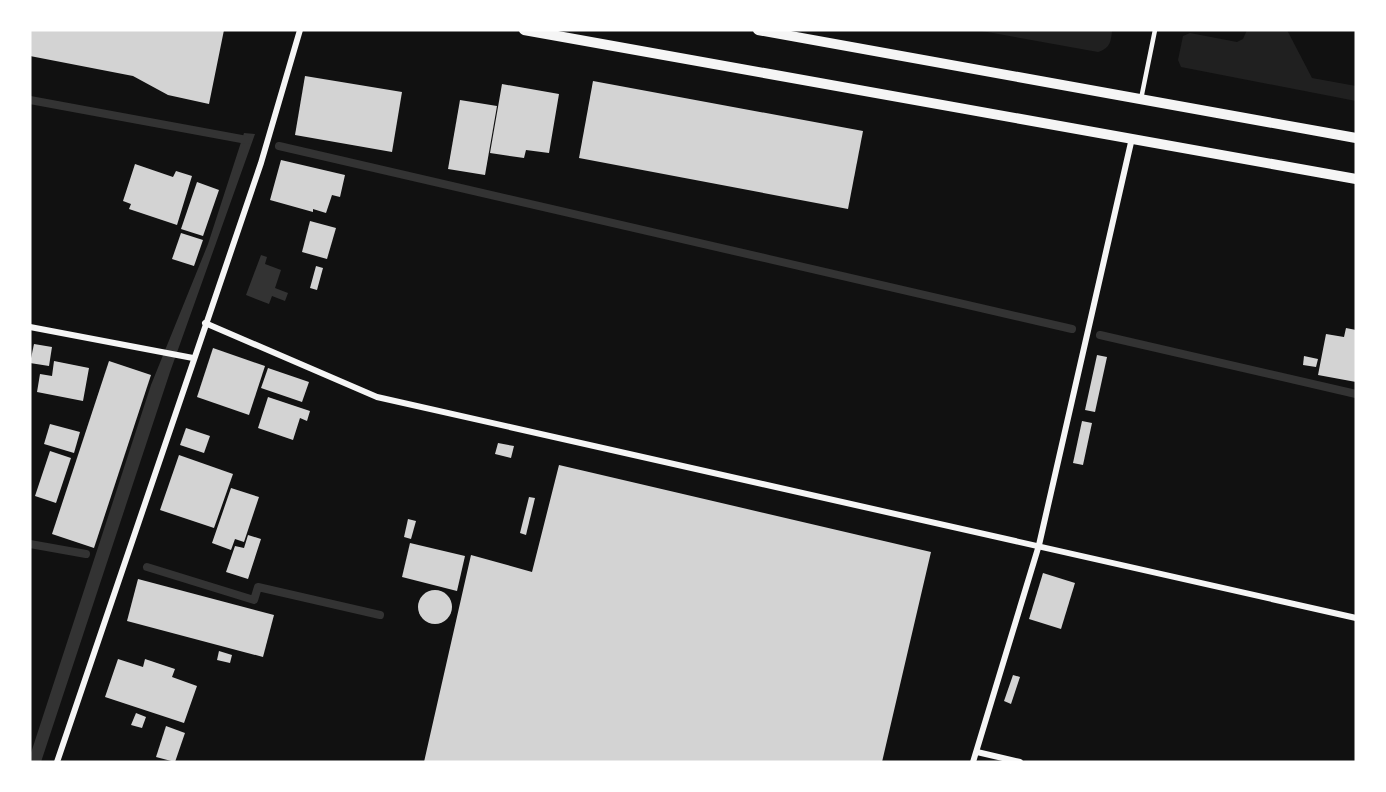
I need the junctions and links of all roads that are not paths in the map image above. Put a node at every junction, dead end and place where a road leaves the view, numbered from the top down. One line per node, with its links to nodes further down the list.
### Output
1 (300, 30): 9 (street)
2 (524, 30): 6 (street)
3 (758, 30): 5 (street)
4 (1155, 30): 5 (lane)
5 (1140, 99): 7 (street)
6 (1132, 138): 8 (street); 12 (street)
7 (1356, 138)
8 (1356, 179)
9 (205, 323): 11 (street); 12 (street)
10 (30, 327): 11 (street)
11 (193, 358): 15 (street)
12 (1039, 545): 13 (street); 14 (street)
13 (1356, 618)
14 (976, 752): 16 (street); 17 (street)
15 (57, 762)
16 (974, 762)
17 (1020, 762)

